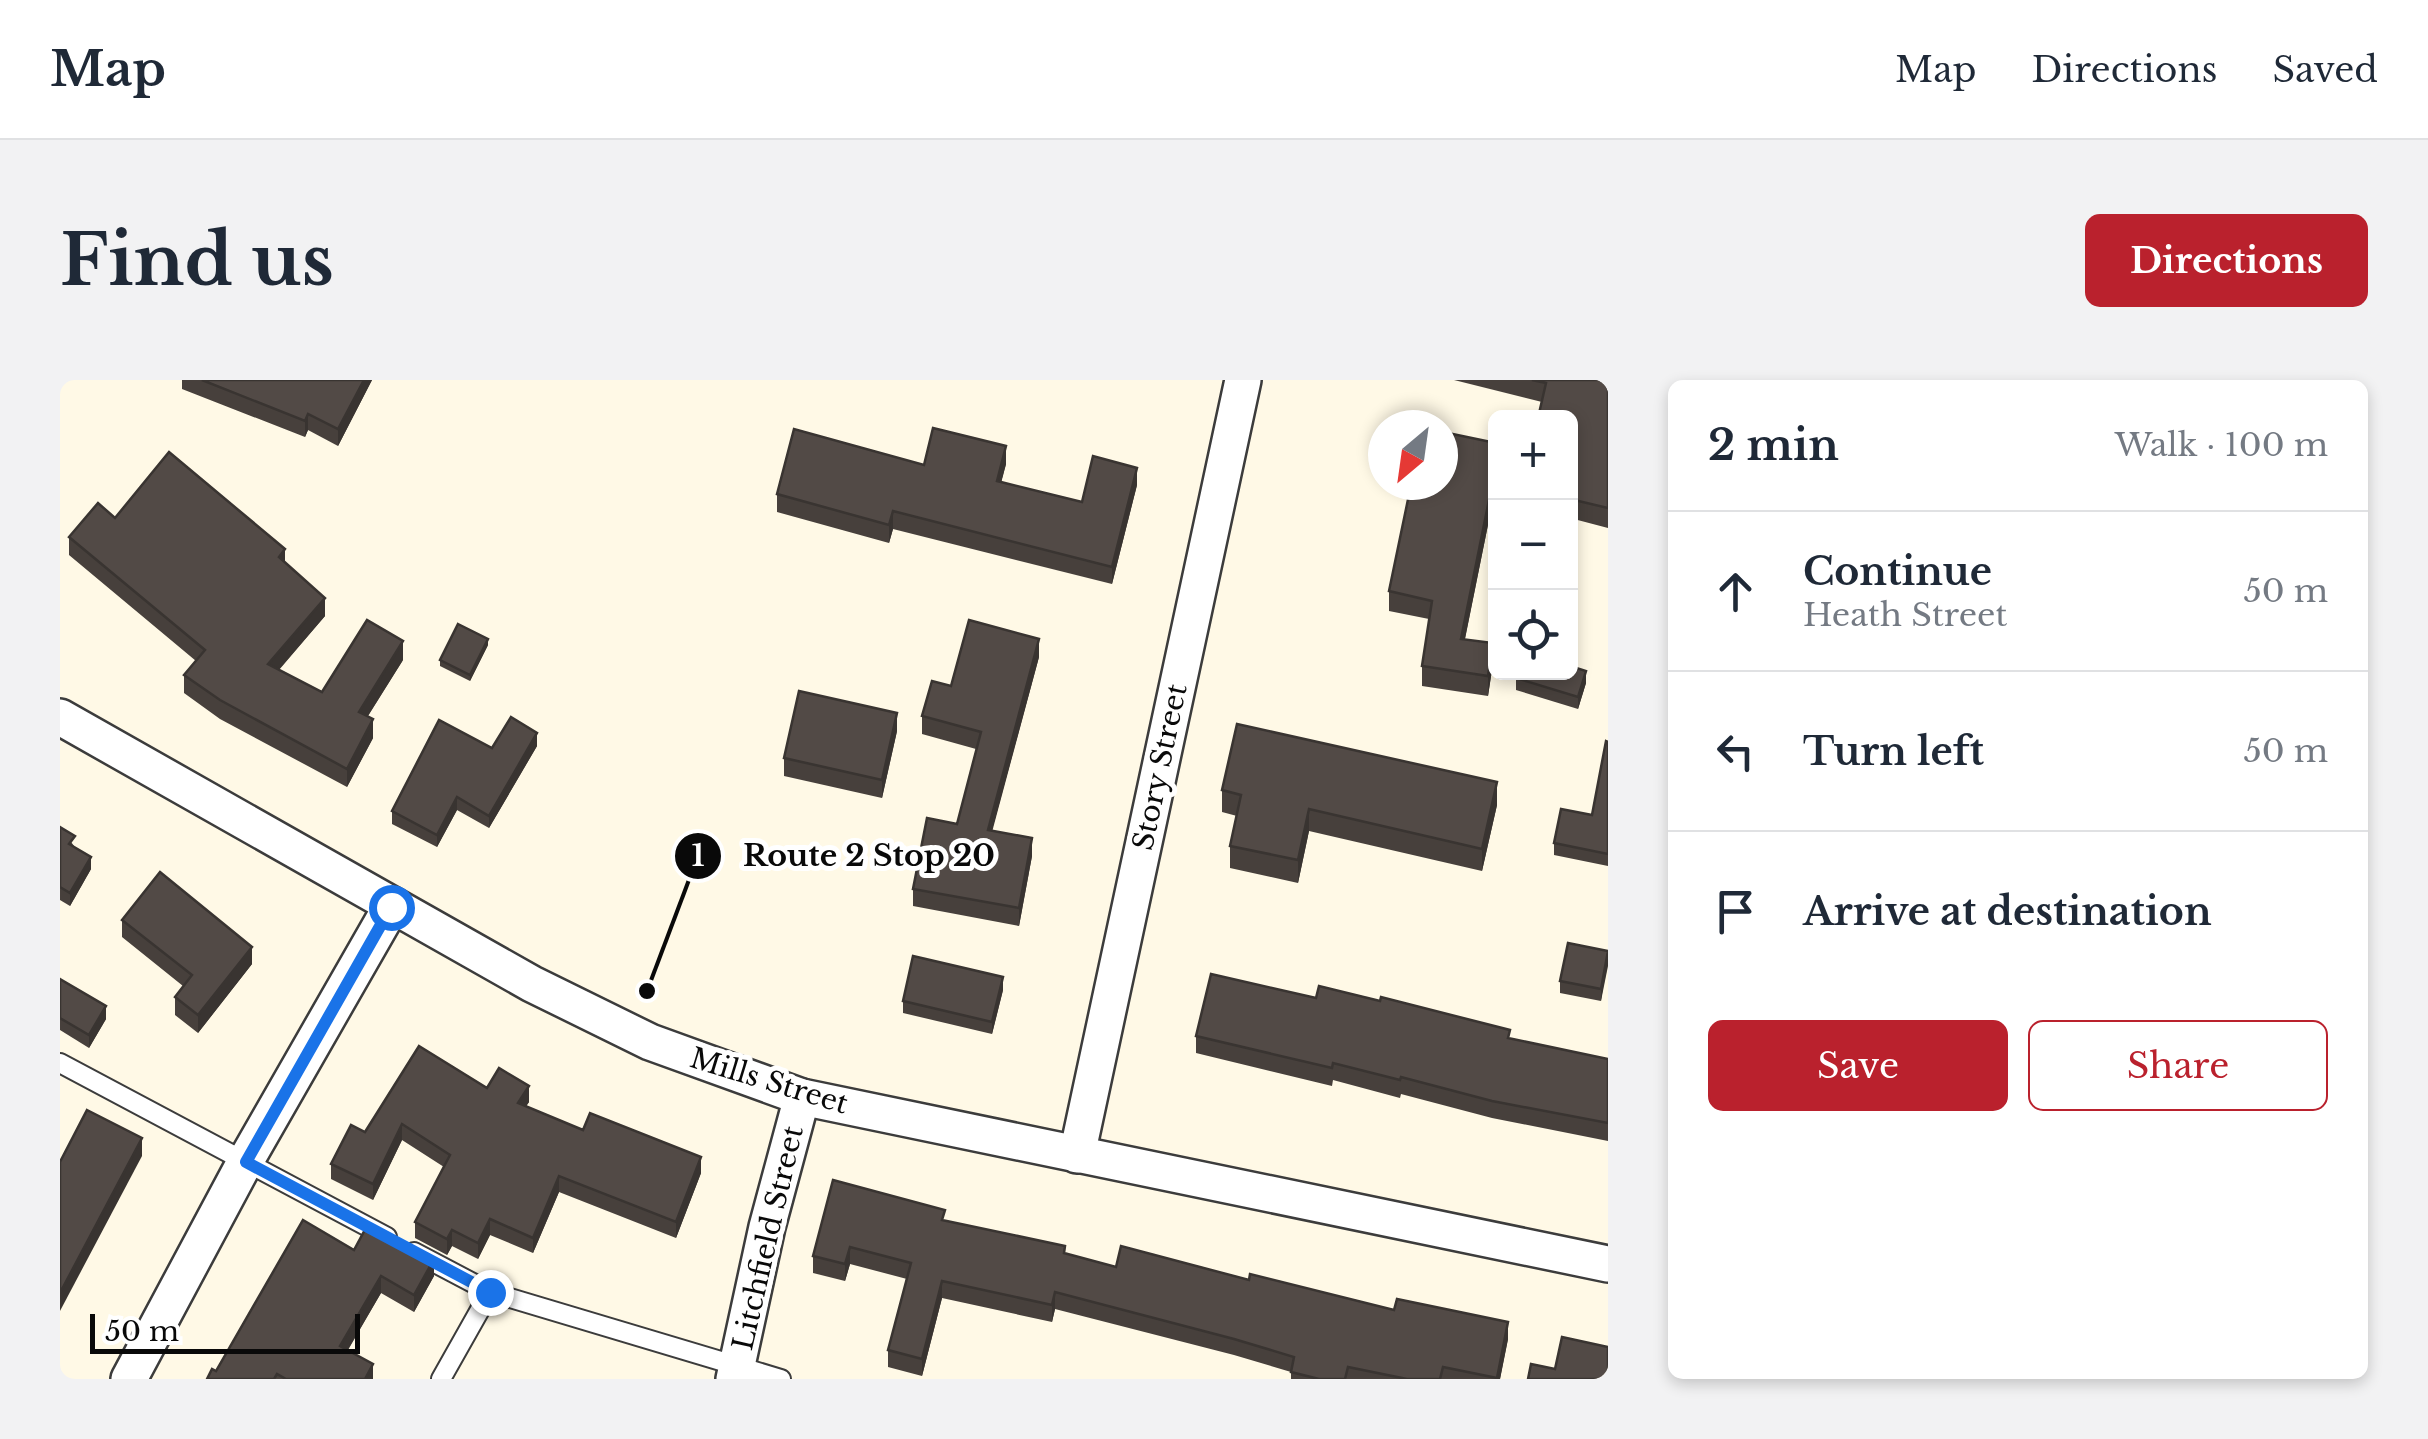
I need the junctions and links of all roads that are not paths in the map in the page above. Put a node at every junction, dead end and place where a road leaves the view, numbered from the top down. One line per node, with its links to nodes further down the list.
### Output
1 (1243, 380): 6 (street, Story Street)
2 (60, 718): 3 (street, Mills Street)
3 (391, 907): 5 (street, Mills Street); 7 (street)
4 (60, 1064): 7 (lane)
5 (802, 1097): 6 (street, Mills Street); 10 (street, Litchfield Street)
6 (1077, 1155): 8 (street, Mills Street)
7 (246, 1162): 9 (lane); 11 (street)
8 (1608, 1264)
9 (490, 1292): 10 (lane); 12 (lane)
10 (736, 1373): 13 (lane)
11 (129, 1379)
12 (441, 1379)
13 (781, 1379)

